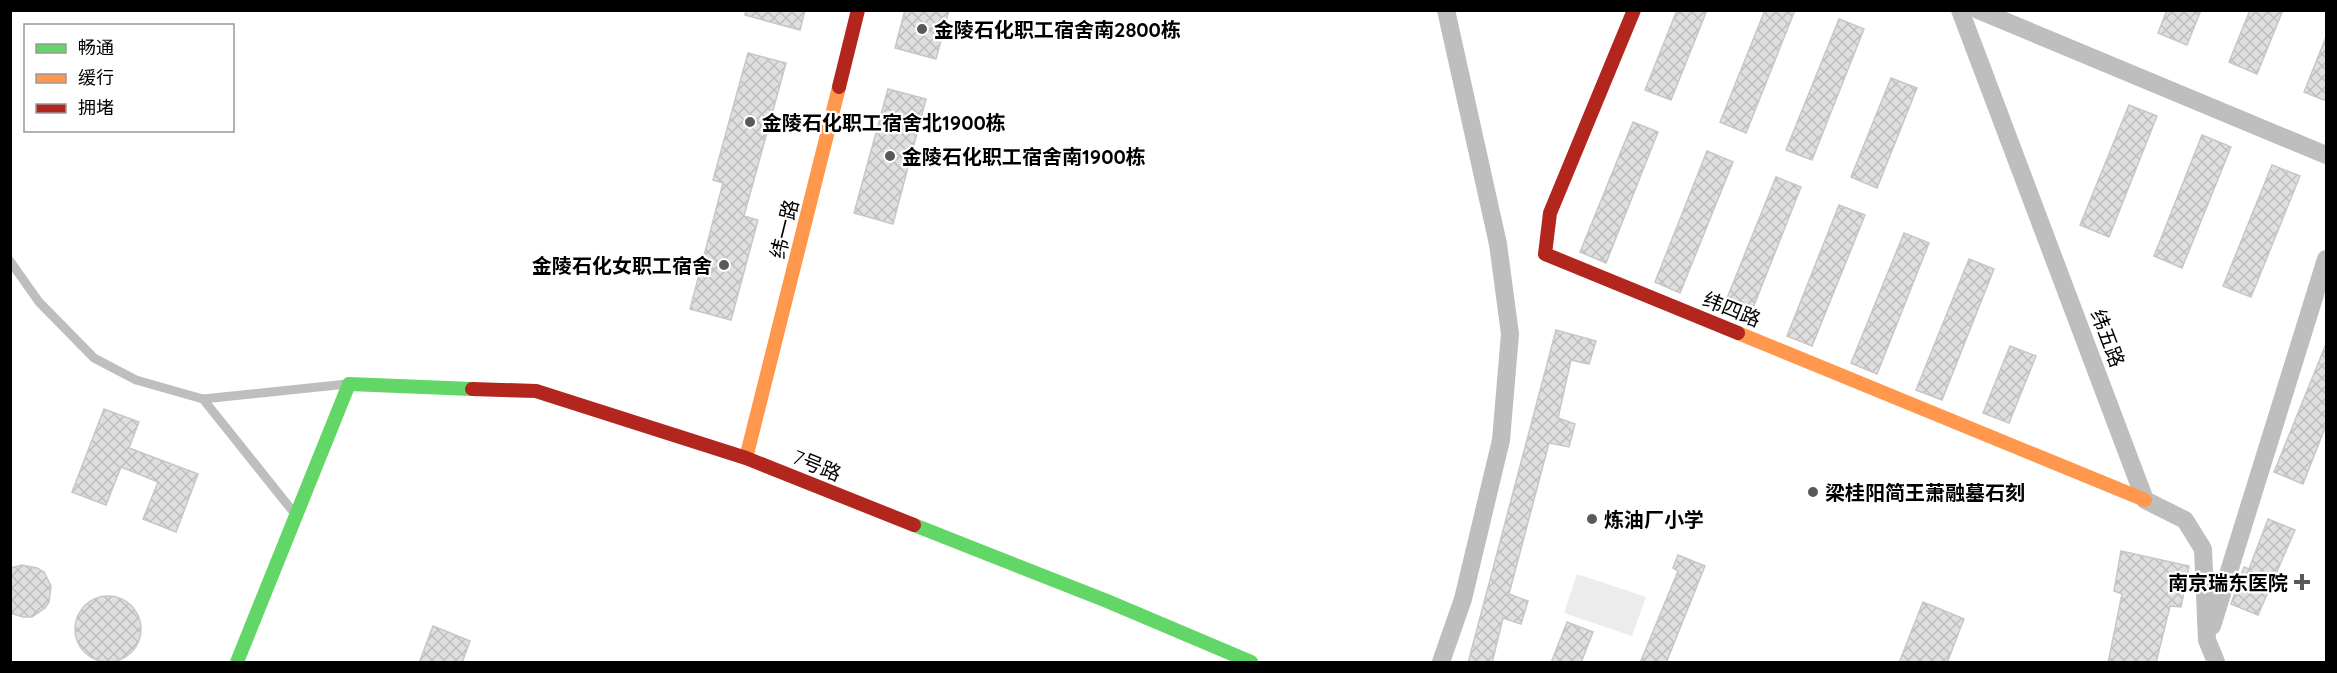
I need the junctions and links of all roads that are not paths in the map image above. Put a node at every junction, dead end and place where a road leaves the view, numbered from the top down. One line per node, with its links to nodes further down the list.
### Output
1 (858, 10): 11 (street, 纬一路)
2 (1446, 10): 17 (street)
3 (1634, 10): 12 (street, 纬四路)
4 (1960, 10): 12 (street, 纬五路)
5 (1978, 10): 6 (street)
6 (2326, 155)
7 (2326, 259): 14 (street)
8 (10, 261): 10 (lane)
9 (349, 384): 10 (lane); 11 (street, 7号路); 13 (street)
10 (203, 399): 13 (lane)
11 (746, 458): 16 (street, 7号路)
12 (2145, 500): 14 (street)
13 (296, 516): 15 (street)
14 (2207, 640): 18 (street)
15 (237, 663)
16 (1251, 663)
17 (1441, 663)
18 (2216, 663)

